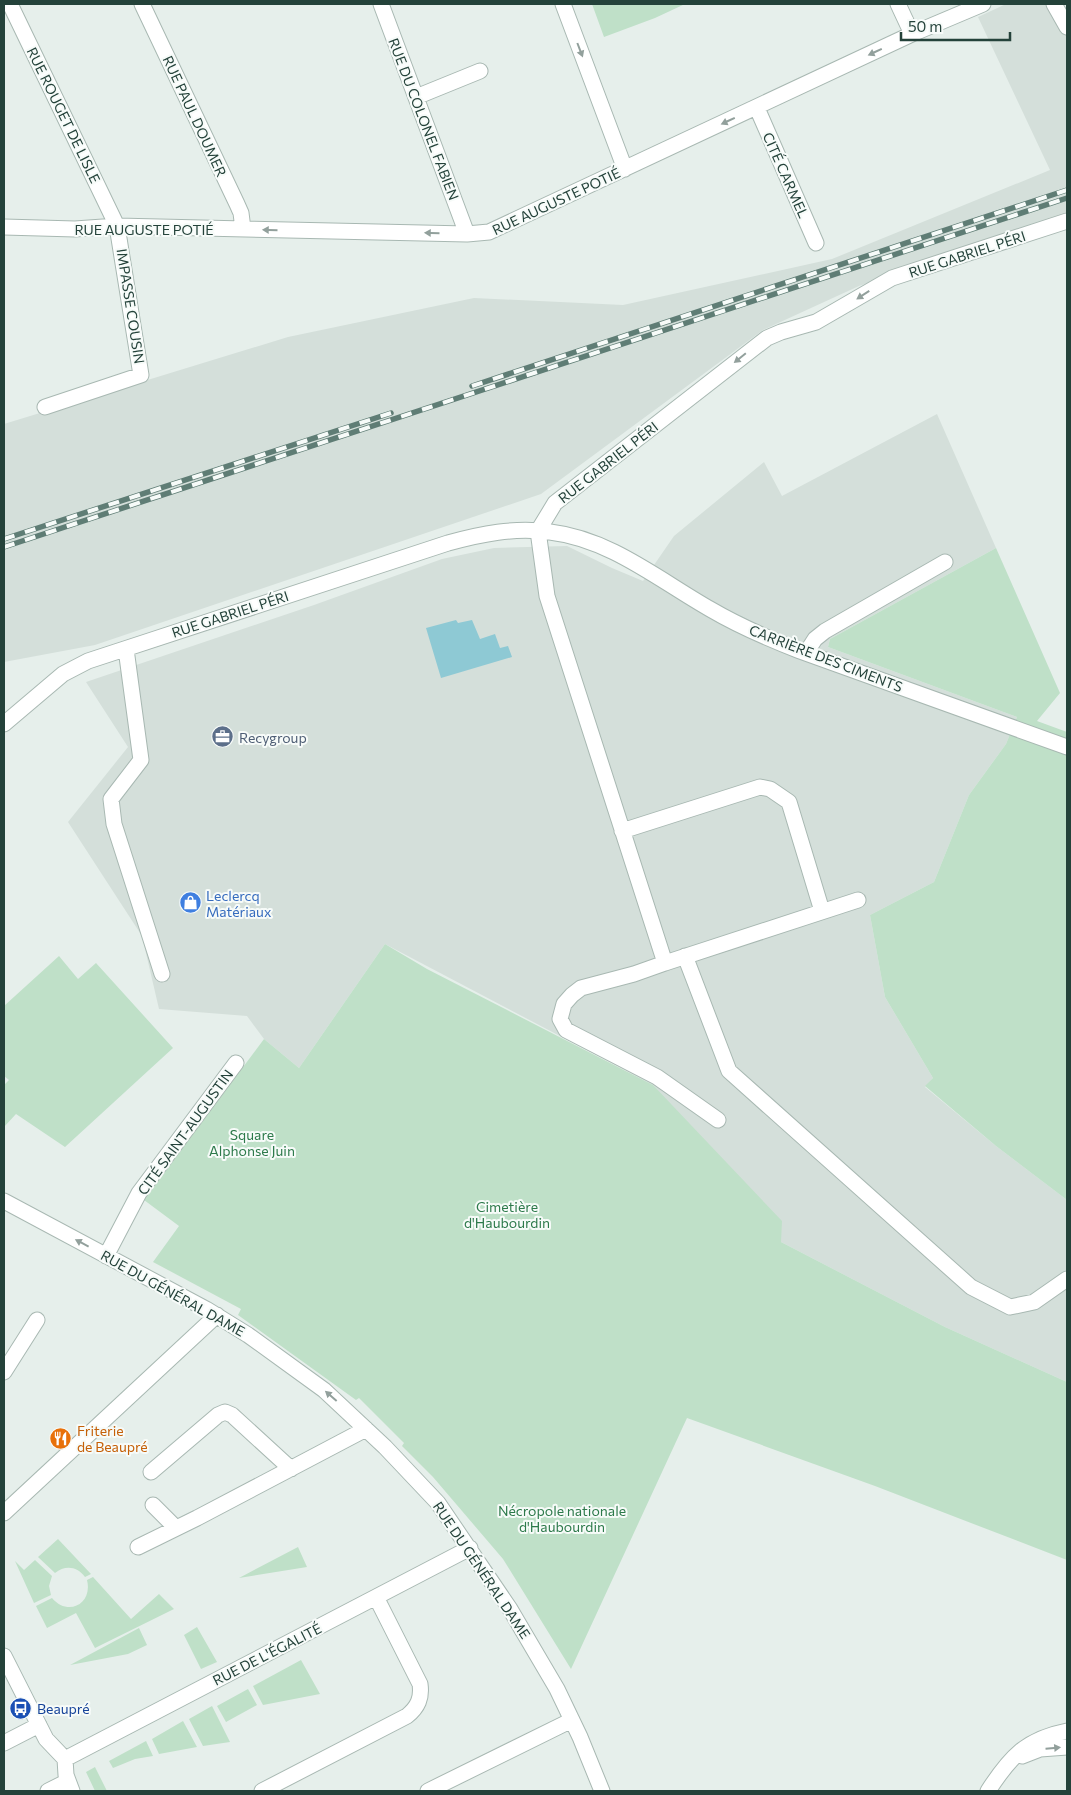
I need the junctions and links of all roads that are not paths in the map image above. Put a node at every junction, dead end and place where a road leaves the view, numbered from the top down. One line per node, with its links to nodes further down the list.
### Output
1 (10, 4): 15 (street, RUE ROUGET DE LISLE)
2 (142, 4): 17 (street, RUE PAUL DOUMER)
3 (381, 4): 11 (street, RUE DU COLONEL FABIEN)
4 (563, 4): 13 (street, one-way to 13)
5 (898, 4): 9 (street)
6 (983, 4): 9 (street, RUE AUGUSTE POTIÉ)
7 (1054, 4): 8 (street)
8 (1067, 27)
9 (912, 34): 12 (street, RUE AUGUSTE POTIÉ, one-way to 12)
10 (480, 71): 11 (street)
11 (416, 97): 18 (street, RUE DU COLONEL FABIEN)
12 (757, 108): 13 (street, RUE AUGUSTE POTIÉ, one-way to 13); 19 (street, CITÉ CARMEL)
13 (625, 169): 18 (street, RUE AUGUSTE POTIÉ)
14 (1067, 222): 21 (street, RUE GABRIEL PÉRI, one-way to 21)
15 (117, 226): 16 (street, RUE AUGUSTE POTIÉ); 17 (street, RUE AUGUSTE POTIÉ); 20 (street, IMPASSE COUSIN)
16 (4, 228)
17 (242, 229): 18 (street, RUE AUGUSTE POTIÉ, one-way to 17)
18 (467, 234)
19 (816, 243)
20 (46, 407)
21 (538, 531): 23 (street, RUE GABRIEL PÉRI); 24 (street, CARRIÈRE DES CIMENTS); 27 (street)
22 (945, 562): 24 (street)
23 (126, 649): 25 (street, RUE GABRIEL PÉRI); 32 (street)
24 (806, 653): 26 (street, CARRIÈRE DES CIMENTS)
25 (4, 724)
26 (1067, 747)
27 (622, 831): 29 (street); 31 (street)
28 (858, 900): 29 (street)
29 (822, 911): 30 (street)
30 (685, 956): 31 (street); 37 (street)
31 (665, 963): 34 (street)
32 (162, 974)
33 (236, 1063): 36 (street, CITÉ SAINT-AUGUSTIN)
34 (718, 1120)
35 (4, 1201): 36 (street, RUE DU GÉNÉRAL DAME, one-way to 35)
36 (106, 1256): 38 (street, RUE DU GÉNÉRAL DAME)
37 (1067, 1278)
38 (217, 1315): 41 (street, RUE DU GÉNÉRAL DAME, one-way to 38); 45 (street)
39 (37, 1320): 40 (street)
40 (4, 1372)
41 (366, 1429): 42 (street); 48 (street, RUE DU GÉNÉRAL DAME)
42 (291, 1469): 43 (street); 46 (street)
43 (150, 1472)
44 (153, 1505): 46 (street)
45 (4, 1513)
46 (176, 1528): 47 (street)
47 (138, 1547)
48 (470, 1548): 49 (street, RUE DE L'ÉGALITÉ); 52 (street, RUE DU GÉNÉRAL DAME)
49 (376, 1597): 57 (street, RUE DE L'ÉGALITÉ); 61 (street)
50 (4, 1656): 51 (street)
51 (8, 1675): 53 (street)
52 (572, 1720): 62 (street); 63 (street, RUE DU GÉNÉRAL DAME)
53 (38, 1725): 55 (street); 57 (street)
54 (1067, 1731): 58 (street)
55 (4, 1743)
56 (1067, 1747): 58 (street, one-way to 56)
57 (64, 1759): 59 (street)
58 (1008, 1765): 64 (street)
59 (70, 1786): 60 (street)
60 (48, 1791)
61 (262, 1791)
62 (429, 1791)
63 (602, 1791)
64 (988, 1791)

